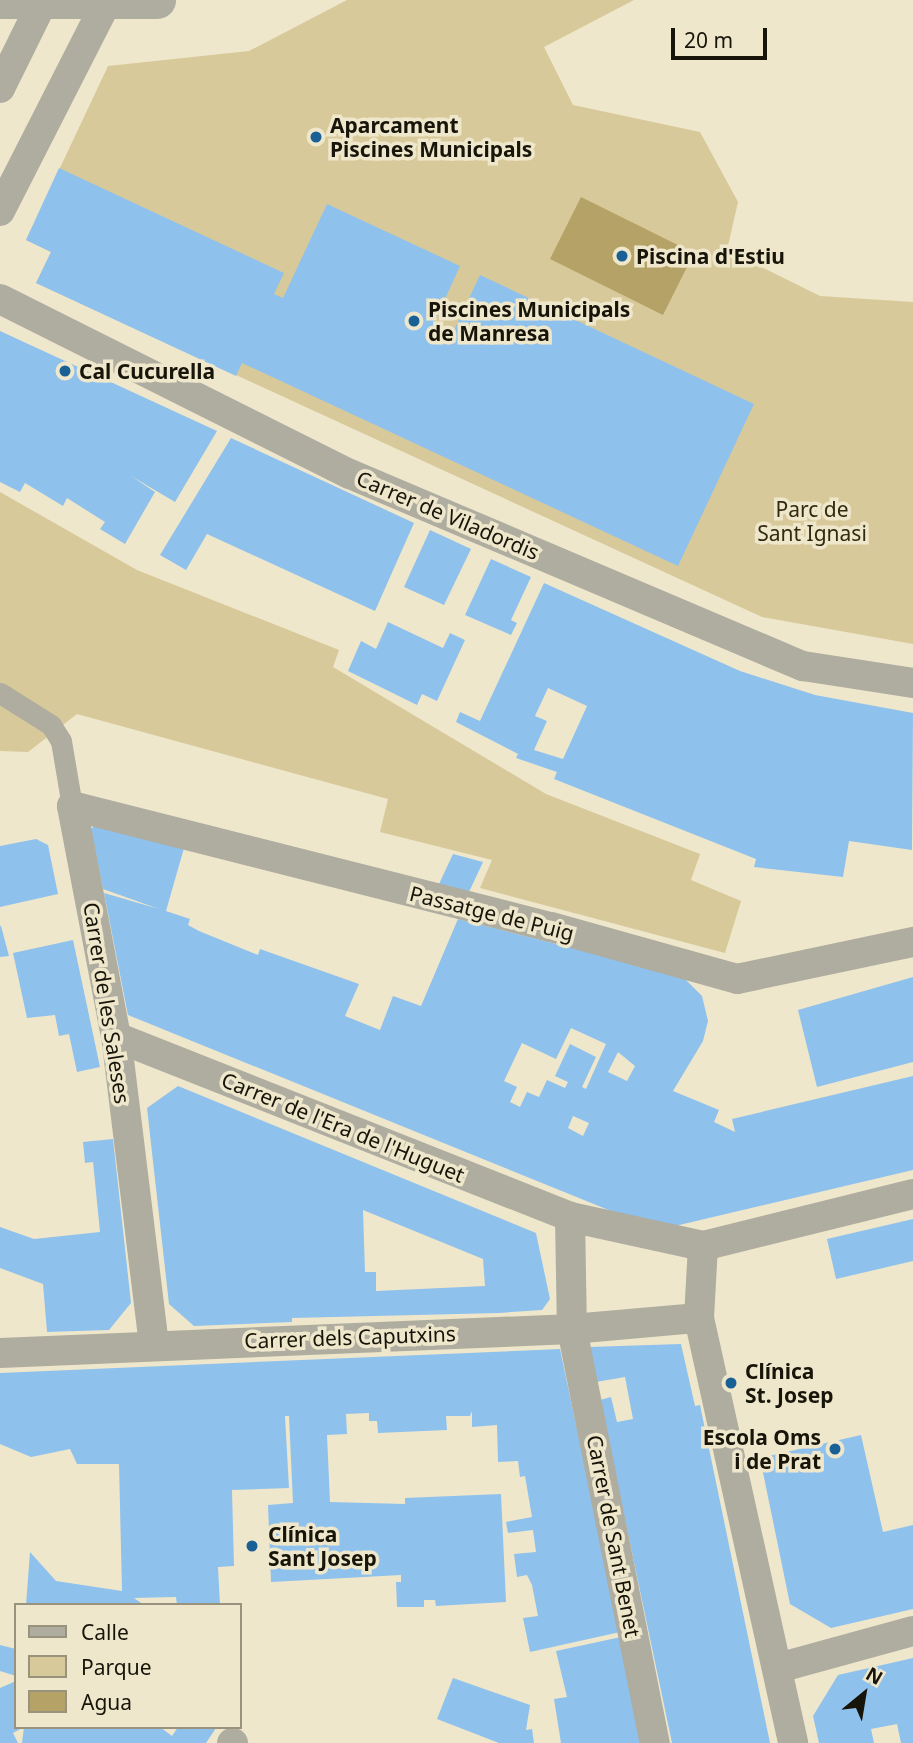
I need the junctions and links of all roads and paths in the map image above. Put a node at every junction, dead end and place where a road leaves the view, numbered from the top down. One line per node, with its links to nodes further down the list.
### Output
1 (0, 0): 3 (street)
2 (157, 0): 4 (street)
3 (43, 1): 4 (street); 5 (street)
4 (106, 2): 6 (street)
5 (0, 88)
6 (0, 211)
7 (0, 299): 8 (street, Carrer de Viladordis)
8 (913, 683)
9 (0, 693): 10 (street, Carrer de les Saleses)
10 (72, 806): 11 (street, Passatge de Puig); 12 (street, Carrer de les Saleses)
11 (913, 942)
12 (116, 1037): 14 (street, Carrer de l'Era de l'Huguet); 18 (street, Carrer de les Saleses)
13 (913, 1194): 15 (street)
14 (570, 1217): 15 (street, Carrer de l'Era de l'Huguet); 17 (street)
15 (703, 1247): 16 (street)
16 (699, 1318): 17 (street, Carrer dels Caputxins); 21 (street)
17 (572, 1329): 18 (street, Carrer dels Caputxins); 22 (street, Carrer de Sant Benet)
18 (154, 1345): 19 (street, Carrer dels Caputxins)
19 (0, 1353)
20 (913, 1631): 21 (street)
21 (778, 1668): 23 (street)
22 (655, 1743)
23 (793, 1743)

